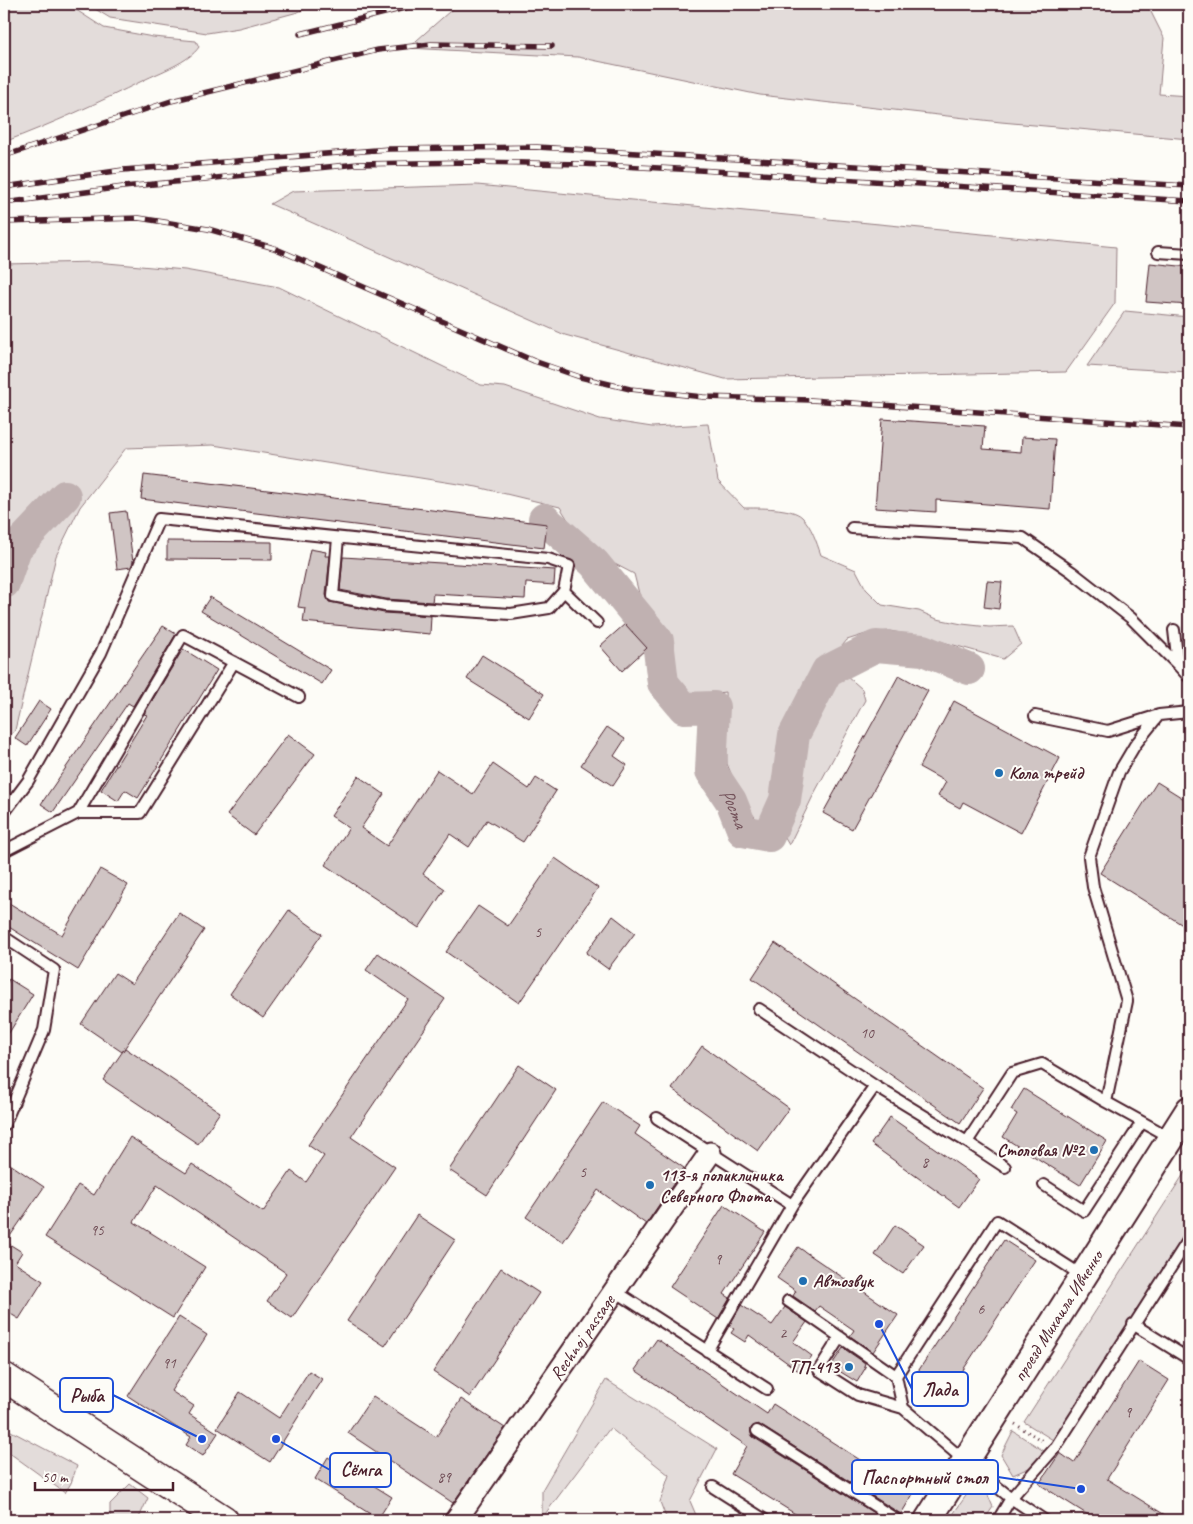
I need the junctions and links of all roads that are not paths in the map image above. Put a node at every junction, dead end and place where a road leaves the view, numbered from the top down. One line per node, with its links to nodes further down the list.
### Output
1 (1158, 252): 2 (lane)
2 (1189, 254)
3 (852, 528): 9 (lane)
4 (338, 538): 5 (lane); 5 (lane); 15 (lane)
5 (564, 591): 6 (lane)
6 (597, 623)
7 (1174, 630): 9 (lane)
8 (234, 662): 11 (lane); 16 (lane); 16 (lane)
9 (1178, 665): 10 (lane)
10 (1189, 677)
11 (299, 696)
12 (1189, 712): 13 (lane)
13 (1159, 715): 14 (lane); 21 (lane)
14 (1036, 716)
15 (4, 813)
16 (78, 813): 17 (lane)
17 (4, 851)
18 (4, 937): 25 (lane)
19 (758, 1009): 20 (lane)
20 (875, 1086): 27 (lane); 31 (lane)
21 (1106, 1102): 24 (lane); 27 (lane)
22 (1189, 1110): 26 (street, проезд Михаила Ивченко)
23 (657, 1118): 28 (lane)
24 (1142, 1122): 26 (lane); 30 (lane)
25 (4, 1125)
26 (1171, 1138): 33 (street, проезд Михаила Ивченко)
27 (967, 1142): 29 (lane)
28 (710, 1153): 31 (lane); 34 (street, Rechnoj passage)
29 (1005, 1168)
30 (1044, 1185)
31 (792, 1205): 38 (lane)
32 (1189, 1239): 36 (lane)
33 (1084, 1276): 40 (lane); 45 (street, проезд Михаила Ивченко)
34 (615, 1291): 38 (lane); 49 (street, Rechnoj passage)
35 (788, 1301): 37 (lane)
36 (1133, 1324): 39 (lane); 47 (lane)
37 (840, 1337): 40 (lane); 43 (lane)
38 (707, 1350): 42 (lane)
39 (1189, 1359)
40 (896, 1376): 43 (lane)
41 (4, 1377): 48 (main road)
42 (767, 1389)
43 (903, 1408): 45 (lane)
44 (757, 1431): 51 (lane)
45 (965, 1462): 47 (lane); 52 (street, проезд Михаила Ивченко)
46 (713, 1486): 50 (lane)
47 (1011, 1498): 53 (lane); 54 (lane)
48 (224, 1520)
49 (456, 1520)
50 (765, 1520)
51 (897, 1520)
52 (928, 1520)
53 (998, 1520)
54 (1044, 1520)

